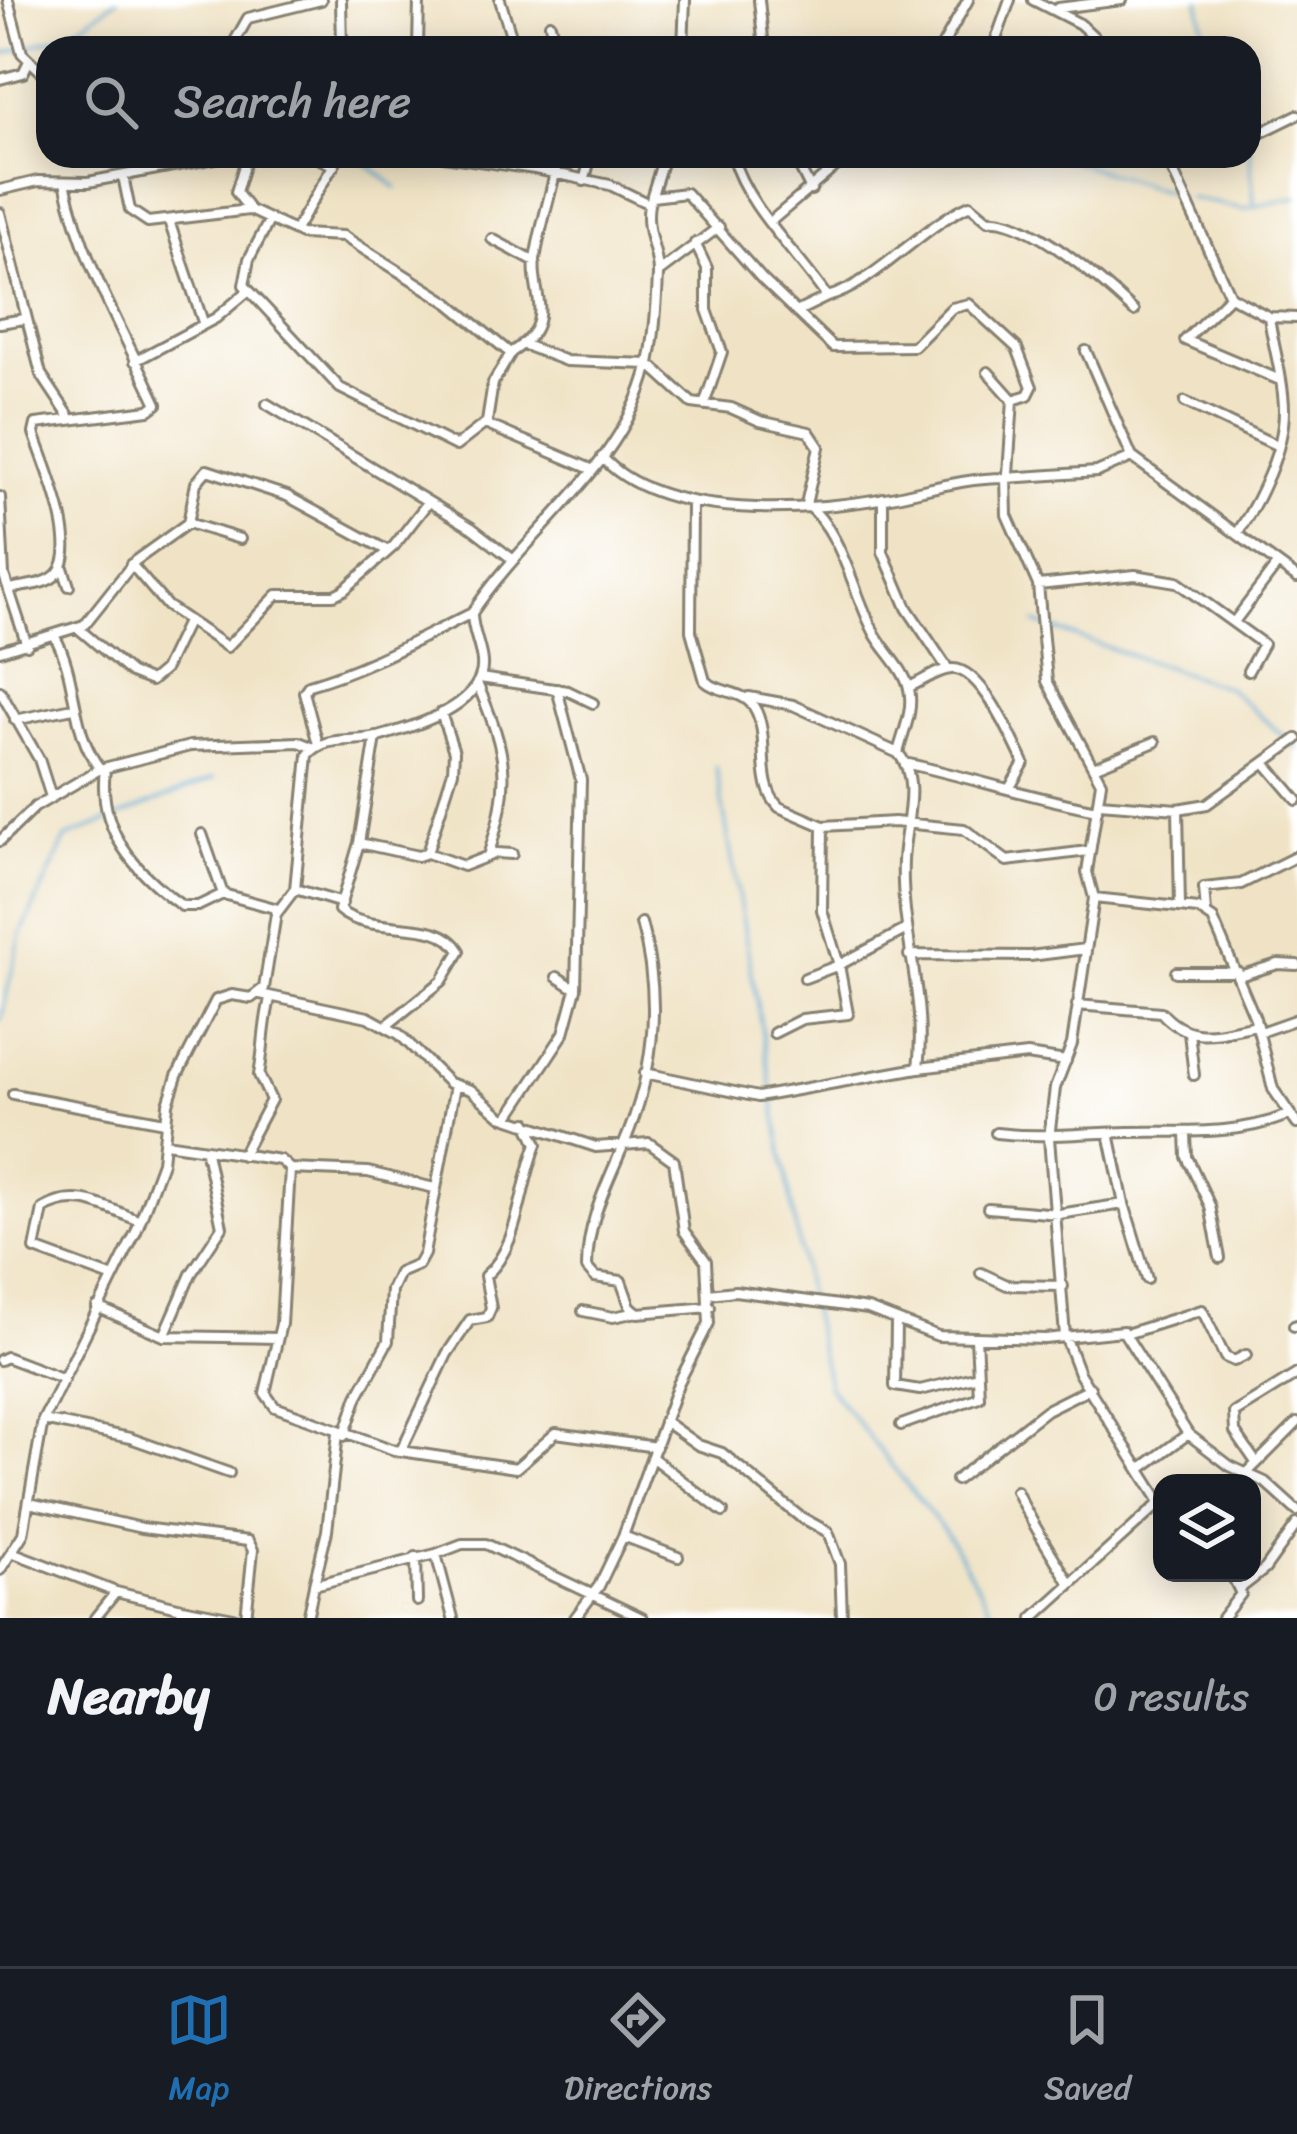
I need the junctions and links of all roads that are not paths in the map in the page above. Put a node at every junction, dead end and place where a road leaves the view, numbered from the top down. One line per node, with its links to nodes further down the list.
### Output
1 (8, 0): 26 (street)
2 (321, 0): 13 (street)
3 (340, 0): 17 (street)
4 (419, 0): 18 (street)
5 (500, 0): 19 (street)
6 (686, 0): 21 (street)
7 (759, 0): 22 (street)
8 (968, 0): 23 (street)
9 (1010, 0): 24 (street)
10 (1034, 0): 14 (street)
11 (1122, 0): 12 (street)
12 (1077, 3): 14 (street)
13 (277, 4): 16 (street)
14 (1055, 8): 25 (street)
15 (550, 24): 20 (street)
16 (237, 36)
17 (342, 36)
18 (418, 36)
19 (511, 36)
20 (553, 36)
21 (684, 36)
22 (763, 36)
23 (948, 36)
24 (997, 36)
25 (1091, 36)
26 (28, 63): 27 (street); 28 (street)
27 (36, 69)
28 (0, 79)
29 (1297, 115): 30 (street)
30 (1261, 133)
31 (127, 168): 44 (street)
32 (161, 168): 44 (street)
33 (244, 168): 51 (street)
34 (333, 168): 57 (street)
35 (528, 168): 43 (street)
36 (556, 168): 45 (street)
37 (588, 168): 46 (street)
38 (660, 168): 50 (street)
39 (735, 168): 55 (street)
40 (800, 168): 49 (street)
41 (835, 168): 49 (street)
42 (1172, 168): 63 (street)
43 (535, 169): 45 (street)
44 (126, 174): 47 (street); 54 (street)
45 (555, 174): 46 (street); 60 (street)
46 (584, 181): 50 (street)
47 (65, 182): 48 (street); 75 (street)
48 (0, 190)
49 (811, 190): 55 (street)
50 (650, 200): 56 (street); 61 (street)
51 (250, 210): 53 (street); 54 (street)
52 (0, 213): 69 (street)
53 (270, 219): 57 (street); 62 (street)
54 (169, 221): 70 (street)
55 (770, 222): 64 (street)
56 (719, 227): 59 (street); 66 (street)
57 (295, 230): 74 (street)
58 (493, 239): 60 (street)
59 (695, 244): 61 (street); 82 (street)
60 (536, 262): 72 (street)
61 (658, 272): 76 (street)
62 (248, 291): 70 (street); 84 (street)
63 (1231, 296): 67 (street); 78 (street)
64 (827, 297): 65 (street); 66 (street)
65 (1134, 311)
66 (796, 312): 79 (street)
67 (1269, 317): 68 (street); 78 (street)
68 (1297, 318)
69 (24, 319): 71 (street); 83 (street)
70 (202, 322): 75 (street)
71 (0, 323)
72 (522, 344): 74 (street); 76 (street)
73 (1086, 351): 87 (street)
74 (511, 353): 84 (street)
75 (135, 361): 83 (street)
76 (649, 364): 82 (street); 86 (street)
77 (988, 372): 79 (street)
78 (1281, 380): 85 (street)
79 (1013, 400): 89 (street)
80 (1186, 402): 85 (street)
81 (267, 404): 94 (street)
82 (704, 405): 93 (street)
83 (69, 416): 102 (street)
84 (485, 424): 88 (street)
85 (1276, 445): 96 (street)
86 (602, 457): 88 (street); 92 (street)
87 (1132, 457): 89 (street); 96 (street)
88 (592, 469): 99 (street)
89 (1007, 476): 91 (street); 105 (street)
90 (0, 497): 103 (street)
91 (883, 498): 93 (street); 115 (street)
92 (692, 502): 93 (street); 121 (street)
93 (806, 504): 118 (street)
94 (426, 505): 98 (street); 99 (street)
95 (188, 523): 97 (street); 98 (street); 100 (street)
96 (1238, 532): 101 (street)
97 (241, 539)
98 (388, 551): 109 (street)
99 (512, 558): 108 (street)
100 (131, 564): 109 (street); 111 (street)
101 (1277, 565): 104 (street); 110 (street)
102 (62, 567): 106 (street); 107 (street)
103 (2, 574): 107 (street)
104 (1297, 578)
105 (1039, 585): 110 (street); 133 (street)
106 (69, 586)
107 (11, 590): 113 (street)
108 (472, 613): 117 (street); 129 (street)
109 (187, 622): 111 (street)
110 (1234, 622): 116 (street)
111 (78, 628): 112 (street)
112 (55, 637): 113 (street); 123 (street)
113 (27, 645): 114 (street)
114 (0, 651)
115 (947, 669): 118 (street); 135 (street)
116 (1248, 671)
117 (478, 681): 119 (street); 124 (street); 148 (street)
118 (909, 687): 130 (street)
119 (556, 689): 122 (street); 167 (street)
120 (0, 691): 125 (street)
121 (744, 696): 130 (street); 141 (street)
122 (593, 703)
123 (73, 708): 125 (street); 134 (street)
124 (441, 713): 126 (street); 146 (street)
125 (15, 720): 136 (street)
126 (376, 737): 129 (street); 144 (street)
127 (1297, 739): 132 (street)
128 (1155, 742): 133 (street)
129 (316, 747): 134 (street); 150 (street)
130 (898, 753): 131 (street)
131 (908, 764): 135 (street); 140 (street)
132 (1267, 765): 137 (street); 139 (street)
133 (1096, 766): 138 (street)
134 (103, 769): 136 (street); 151 (street)
135 (1009, 789): 138 (street)
136 (51, 797): 143 (street)
137 (1297, 800)
138 (1098, 806): 139 (street); 145 (street)
139 (1178, 809): 154 (street)
140 (906, 824): 141 (street); 145 (street); 158 (street)
141 (823, 826): 161 (street)
142 (202, 834): 151 (street)
143 (0, 841)
144 (358, 843): 146 (street); 153 (street)
145 (1088, 851): 152 (street)
146 (427, 853): 148 (street)
147 (512, 854): 148 (street)
148 (488, 856)
149 (1297, 856): 156 (street)
150 (295, 889): 153 (street); 155 (street)
151 (223, 894): 155 (street)
152 (1094, 898): 154 (street); 159 (street)
153 (344, 904): 171 (street)
154 (1180, 908): 156 (street)
155 (278, 909): 168 (street)
156 (1206, 913): 164 (street)
157 (641, 923): 177 (street)
158 (904, 931): 160 (street); 161 (street)
159 (1087, 949): 160 (street); 169 (street)
160 (909, 955): 176 (street)
161 (839, 965): 166 (street); 173 (street)
162 (1297, 965): 164 (street)
163 (1176, 972): 164 (street)
164 (1238, 975): 172 (street)
165 (556, 976): 167 (street)
166 (805, 978)
167 (576, 988): 182 (street)
168 (265, 996): 171 (street); 184 (street); 193 (street)
169 (1076, 1005): 174 (street); 175 (street)
170 (1297, 1019): 172 (street)
171 (386, 1026): 179 (street)
172 (1258, 1029): 174 (street); 181 (street)
173 (774, 1033)
174 (1189, 1033): 178 (street)
175 (1066, 1061): 176 (street); 189 (street)
176 (918, 1068): 177 (street)
177 (645, 1073): 191 (street)
178 (1193, 1075)
179 (455, 1085): 182 (street); 195 (street)
180 (13, 1094): 184 (street)
181 (1288, 1114): 185 (street); 188 (street)
182 (508, 1118): 183 (street)
183 (527, 1121): 191 (street); 229 (street)
184 (165, 1122): 190 (street)
185 (1297, 1124)
186 (996, 1133): 189 (street)
187 (1109, 1133): 188 (street); 189 (street); 196 (street)
188 (1186, 1134): 200 (street)
189 (1049, 1138): 198 (street)
190 (166, 1143): 192 (street); 199 (street)
191 (621, 1148): 205 (street); 209 (street)
192 (206, 1152): 193 (street); 212 (street)
193 (242, 1155): 194 (street)
194 (290, 1169): 195 (street); 214 (street)
195 (434, 1188): 227 (street)
196 (1124, 1204): 198 (street); 203 (street)
197 (988, 1208): 198 (street)
198 (1059, 1214): 204 (street)
199 (140, 1221): 202 (street); 202 (street)
200 (1220, 1258)
201 (981, 1273): 204 (street)
202 (111, 1276): 206 (street)
203 (1147, 1279)
204 (1063, 1286): 213 (street)
205 (709, 1294): 207 (street); 210 (street)
206 (97, 1306): 212 (street); 220 (street)
207 (710, 1307): 209 (street); 223 (street)
208 (583, 1311): 209 (street)
209 (638, 1313)
210 (896, 1323): 215 (street); 219 (street)
211 (1126, 1334): 213 (street); 216 (street); 226 (street)
212 (164, 1336): 214 (street)
213 (1065, 1336): 215 (street); 221 (street)
214 (278, 1337): 227 (street)
215 (976, 1337): 219 (street)
216 (1246, 1354)
217 (0, 1360): 220 (street)
218 (1297, 1374): 231 (street)
219 (974, 1377): 225 (street)
220 (64, 1379): 222 (street)
221 (1090, 1388): 232 (street); 236 (street)
222 (43, 1420): 233 (street); 240 (street)
223 (664, 1420): 228 (street); 268 (street)
224 (1297, 1423): 231 (street)
225 (901, 1425)
226 (1188, 1434): 232 (street); 234 (street)
227 (341, 1435): 229 (street); 254 (street)
228 (656, 1448): 229 (street); 230 (street)
229 (401, 1451)
230 (654, 1459): 241 (street); 245 (street)
231 (1256, 1461): 235 (street)
232 (1143, 1467): 238 (street)
233 (229, 1473)
234 (1235, 1474)
235 (1245, 1474)
236 (956, 1480)
237 (1261, 1482): 242 (street)
238 (1153, 1488)
239 (1016, 1490): 253 (street)
240 (29, 1503): 248 (street); 263 (street)
241 (723, 1511)
242 (1297, 1511)
243 (1153, 1512): 253 (street)
244 (1297, 1524): 255 (street)
245 (623, 1536): 250 (street); 257 (street)
246 (0, 1549): 248 (street)
247 (436, 1554): 249 (street); 257 (street); 265 (street)
248 (13, 1555): 251 (street); 256 (street)
249 (416, 1557): 254 (street); 258 (street)
250 (678, 1557)
251 (0, 1570)
252 (1238, 1582): 255 (street)
253 (1070, 1584): 269 (street)
254 (314, 1585): 264 (street)
255 (1242, 1587): 270 (street)
256 (116, 1592): 259 (street); 261 (street)
257 (593, 1594): 266 (street); 267 (street)
258 (418, 1600)
259 (181, 1613): 260 (street)
260 (210, 1616): 262 (street)
261 (95, 1618)
262 (234, 1618)
263 (246, 1618)
264 (307, 1618)
265 (453, 1618)
266 (575, 1618)
267 (642, 1618)
268 (842, 1618)
269 (1033, 1618)
270 (1222, 1618)

